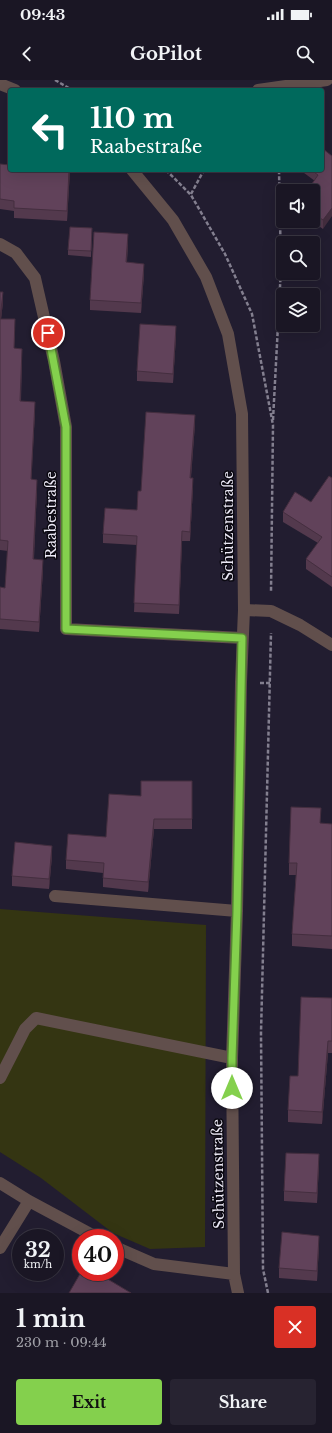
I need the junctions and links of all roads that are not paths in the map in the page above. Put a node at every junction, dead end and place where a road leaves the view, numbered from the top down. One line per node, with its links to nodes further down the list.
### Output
1 (327, 80): 4 (street)
2 (0, 84): 3 (street)
3 (10, 88)
4 (272, 88)
5 (134, 172): 7 (street, Schützenstraße)
6 (0, 244): 8 (street, Raabestraße)
7 (244, 610): 8 (street, Schützenstraße); 9 (street)
8 (242, 638): 11 (street, Schützenstraße)
9 (332, 646)
10 (55, 896): 11 (street)
11 (237, 911): 12 (street, Schützenstraße)
12 (232, 1058): 13 (street); 19 (street, Schützenstraße)
13 (0, 1078)
14 (0, 1183): 15 (street)
15 (29, 1201): 16 (street); 17 (street)
16 (81, 1229)
17 (0, 1248)
18 (124, 1251): 19 (street)
19 (234, 1274): 20 (street, Schützenstraße)
20 (238, 1293)

